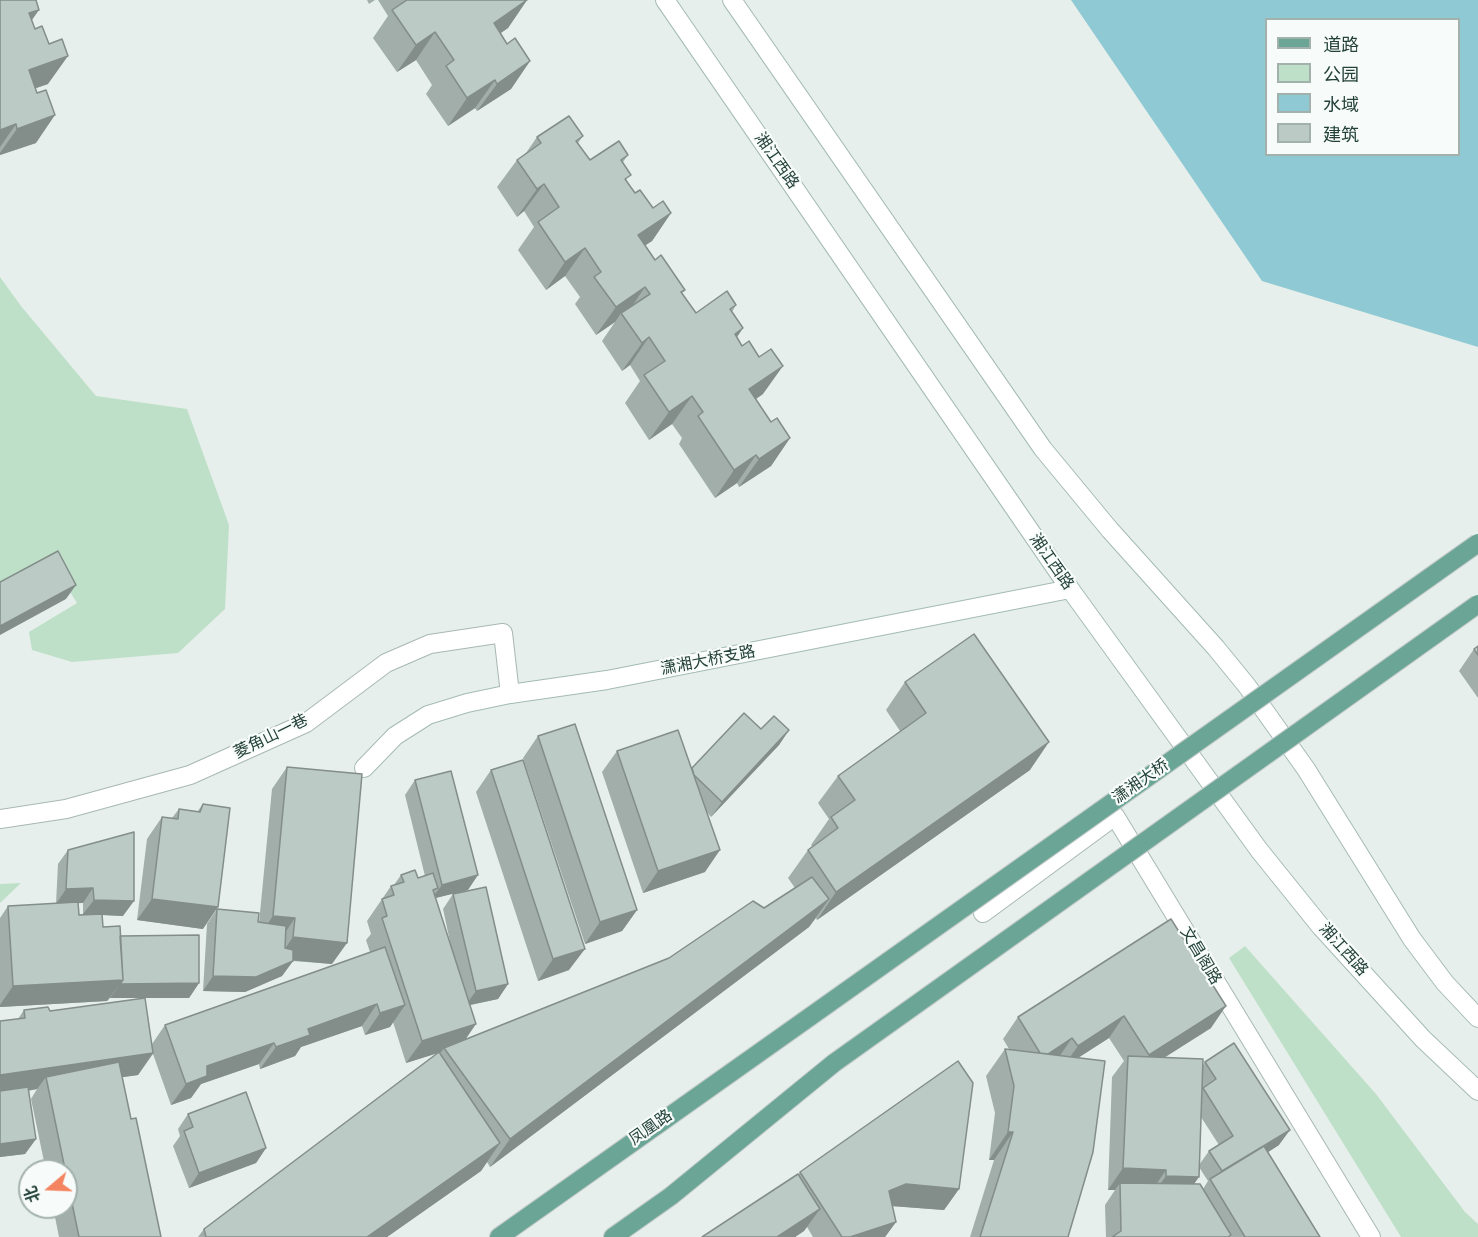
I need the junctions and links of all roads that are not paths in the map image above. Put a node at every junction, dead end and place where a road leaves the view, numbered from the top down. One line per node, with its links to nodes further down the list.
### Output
1 (665, 0): 4 (main road, 湘江西路)
2 (732, 0): 10 (main road)
3 (1478, 543): 11 (main road, 潇湘大桥, bridge)
4 (1070, 589): 6 (main road, 潇湘大桥支路); 12 (main road, 湘江西路)
5 (1478, 604): 14 (main road, bridge)
6 (510, 694): 7 (main road, 潇湘大桥支路); 8 (main road, 菱角山一巷)
7 (364, 768)
8 (0, 819)
9 (983, 913): 15 (main road, 文昌阁路)
10 (1478, 1018)
11 (804, 1021): 13 (main road, 凤凰路)
12 (1478, 1092)
13 (500, 1237)
14 (613, 1237)
15 (1371, 1237)

